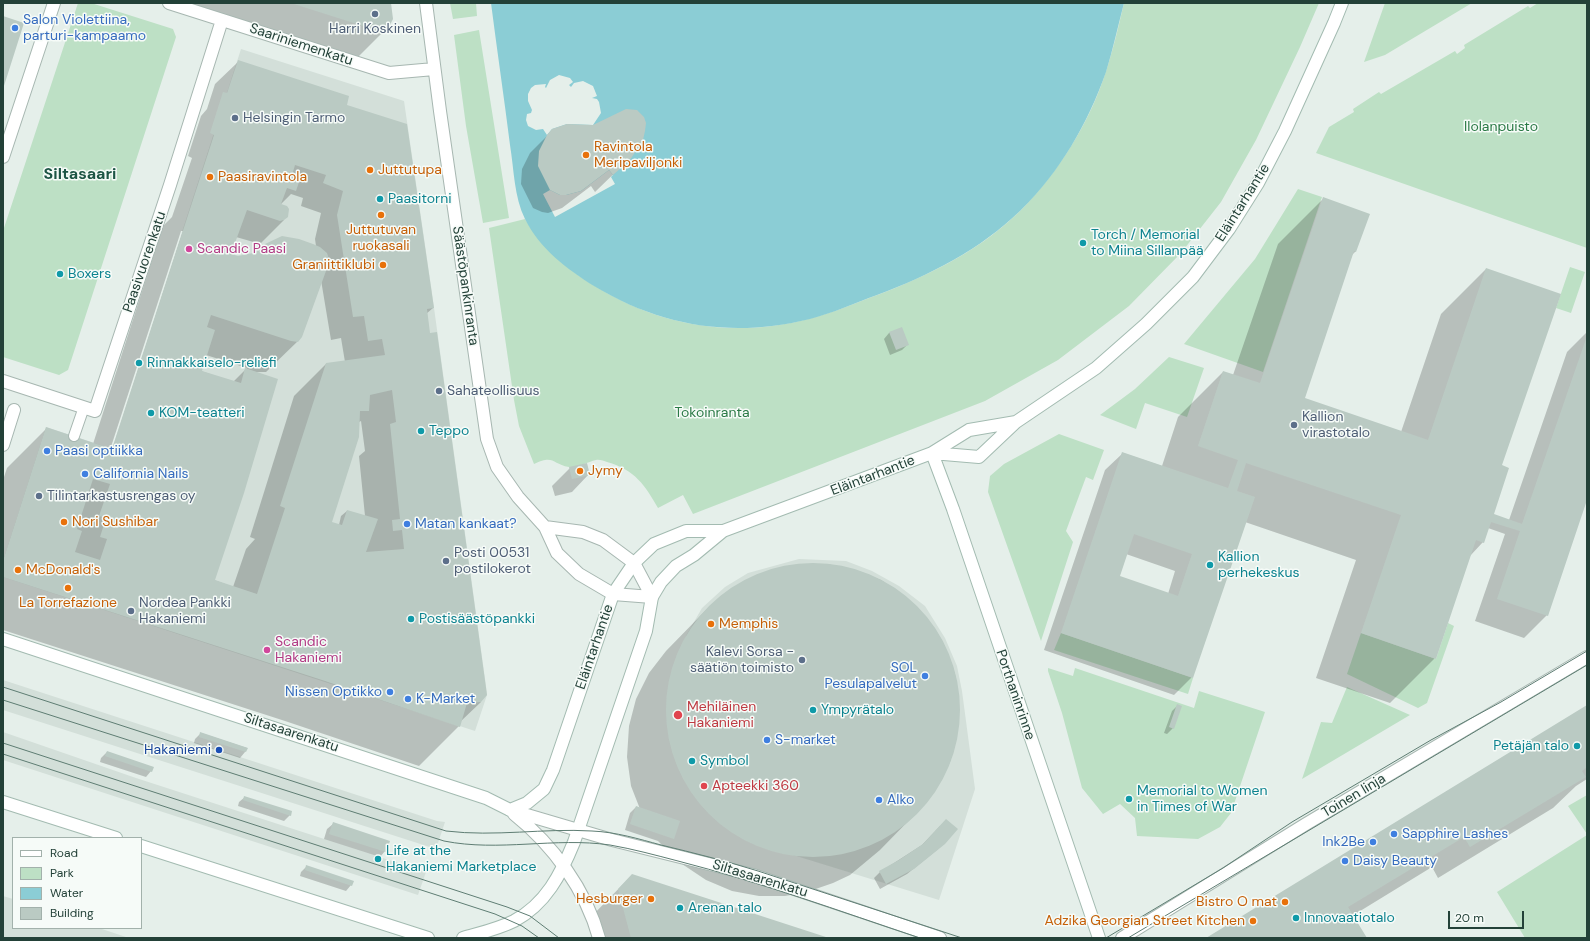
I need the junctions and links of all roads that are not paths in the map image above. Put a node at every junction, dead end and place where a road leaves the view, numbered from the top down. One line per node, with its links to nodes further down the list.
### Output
1 (54, 3): 7 (street)
2 (169, 3): 5 (street, Saariniemenkatu)
3 (426, 3): 6 (street, Säästöpankinranta)
4 (1342, 3): 11 (street, Eläintarhantie)
5 (222, 20): 6 (street, Saariniemenkatu); 9 (street, Paasivuorenkatu)
6 (434, 69): 15 (street, Säästöpankinranta)
7 (3, 157)
8 (3, 381): 9 (street)
9 (84, 407): 12 (lane)
10 (14, 410): 13 (street)
11 (1016, 422): 14 (street, Eläintarhantie); 14 (street, Eläintarhantie)
12 (74, 436)
13 (3, 445)
14 (932, 453): 16 (street, Eläintarhantie); 32 (street, Porthaninrinne)
15 (545, 527): 17 (street); 18 (street, Säästöpankinranta)
16 (723, 531): 17 (street, Eläintarhantie); 19 (street, Eläintarhantie)
17 (634, 563): 18 (street, Eläintarhantie); 19 (street)
18 (613, 594): 19 (street, Säästöpankinranta); 23 (street, Eläintarhantie)
19 (652, 598): 24 (street, Eläintarhantie)
20 (3, 639): 23 (street, Siltasaarenkatu)
21 (1587, 657): 33 (street, Toinen linja)
22 (3, 802): 25 (street)
23 (510, 810): 24 (street, Siltasaarenkatu); 27 (street)
24 (578, 830): 27 (street); 31 (street, Siltasaarenkatu)
25 (113, 837)
26 (142, 846): 28 (street)
27 (564, 867): 29 (street); 30 (street)
28 (428, 938)
29 (464, 938)
30 (599, 938)
31 (940, 938)
32 (1098, 938)
33 (1122, 938)

